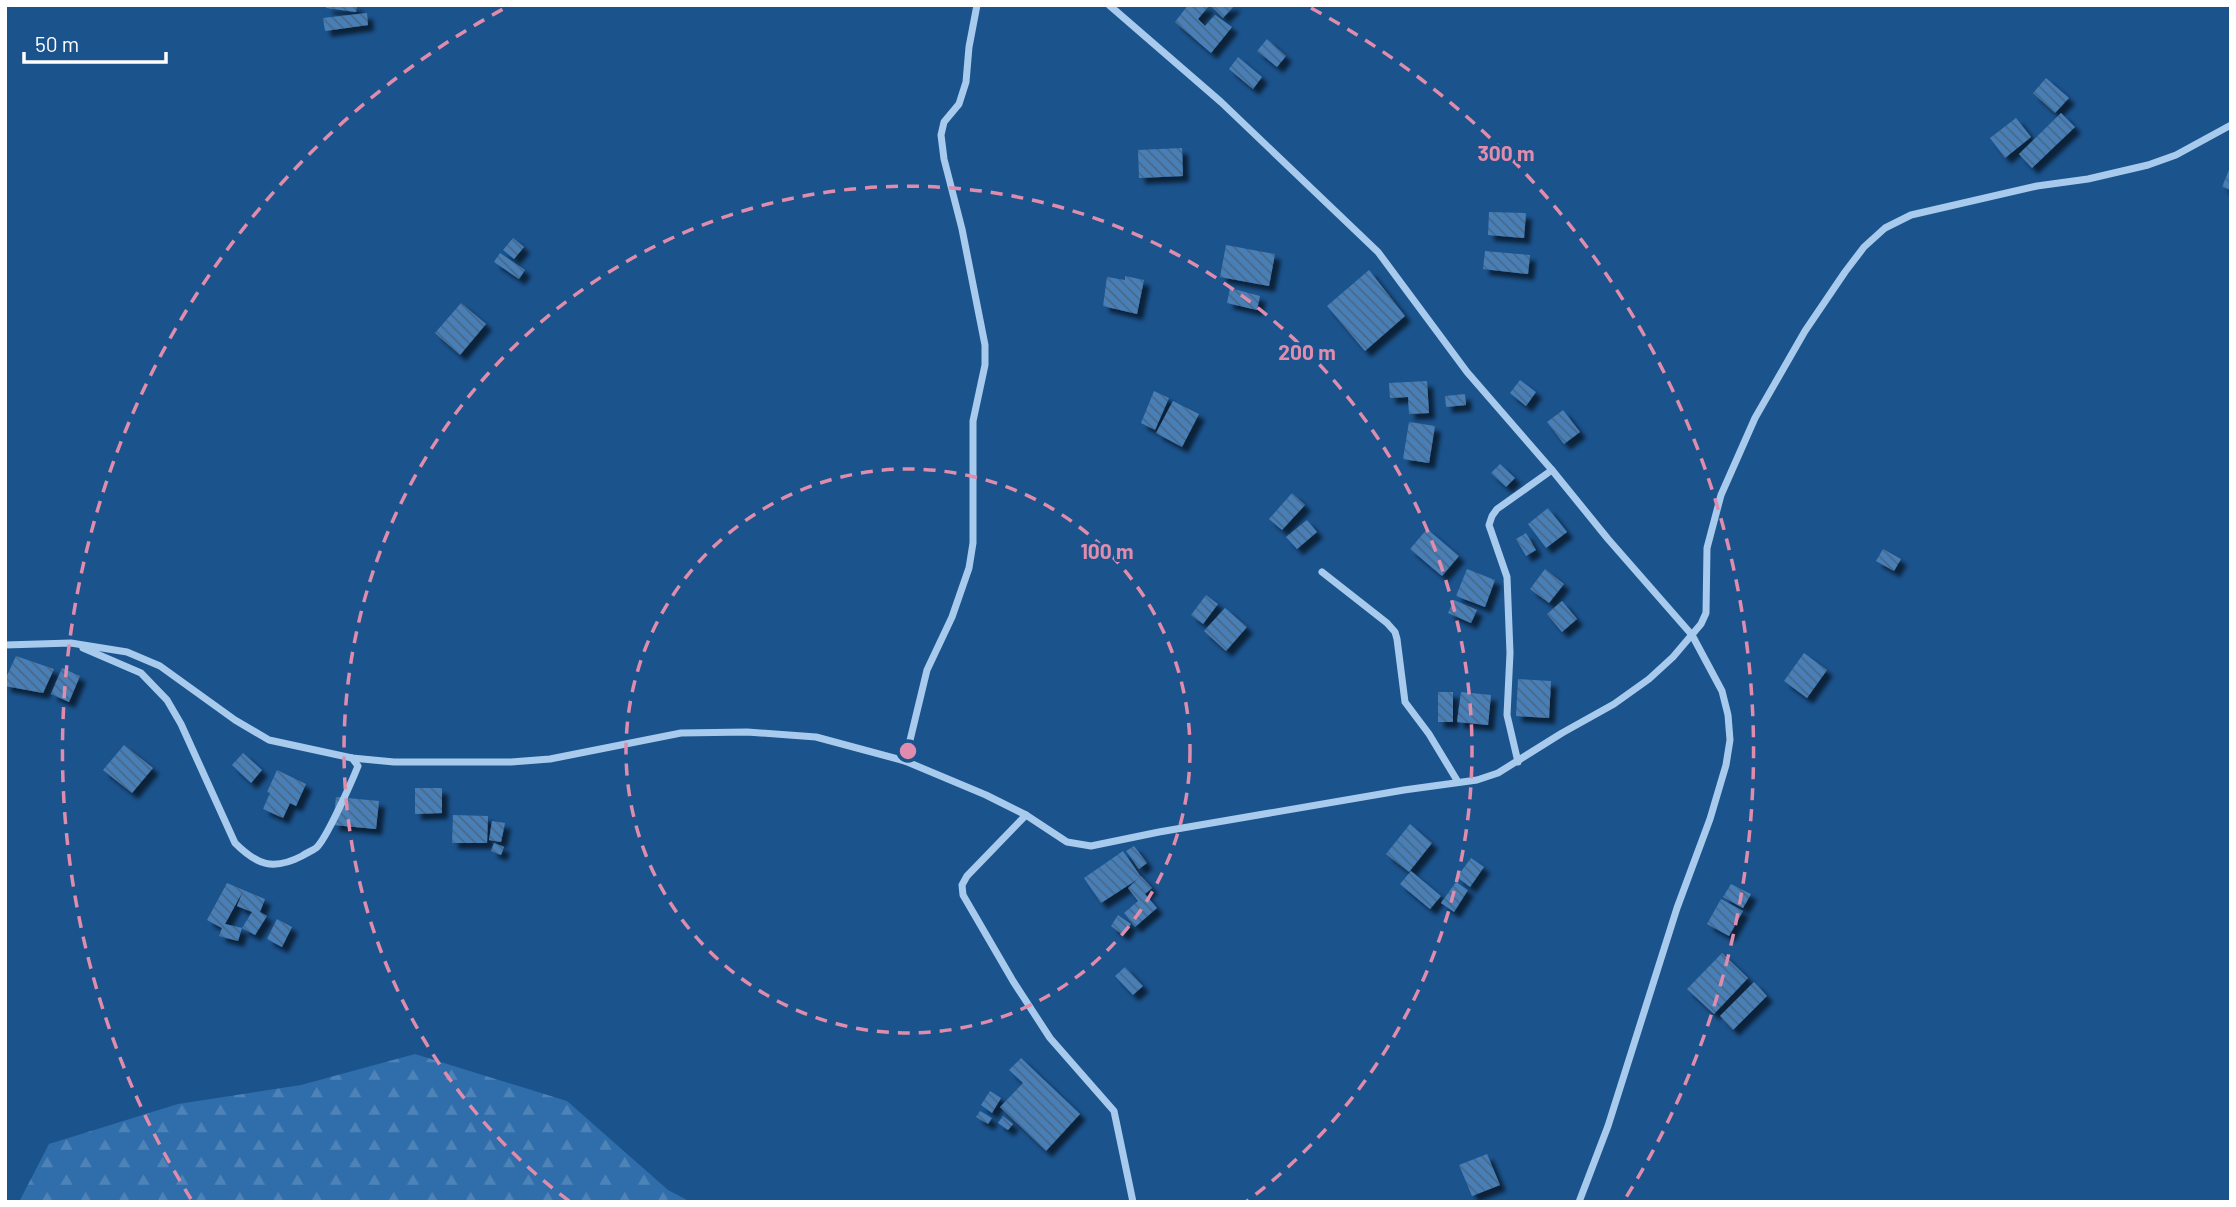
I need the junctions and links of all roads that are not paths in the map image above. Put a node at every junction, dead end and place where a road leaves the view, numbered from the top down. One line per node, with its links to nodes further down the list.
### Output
1 (977, 5): 10 (street)
2 (1109, 5): 4 (street)
3 (2231, 125): 6 (street)
4 (1552, 470): 6 (street); 11 (street)
5 (1322, 572): 12 (street)
6 (1692, 635): 11 (street); 15 (street)
7 (71, 642): 8 (street); 9 (street); 9 (street)
8 (5, 645)
9 (352, 758): 10 (street)
10 (905, 761): 13 (street)
11 (1518, 762): 12 (street)
12 (1458, 782): 13 (street)
13 (1026, 816): 14 (street)
14 (1133, 1202)
15 (1580, 1202)

